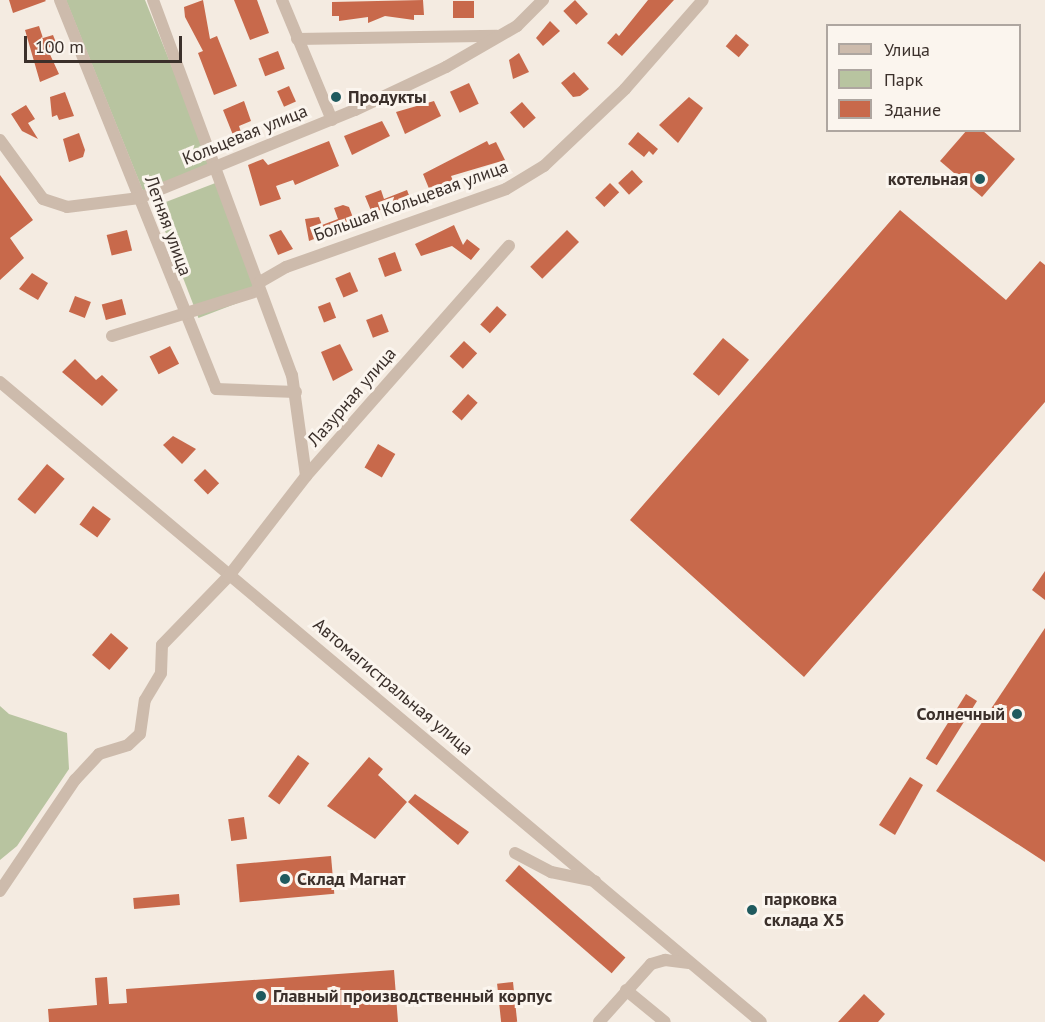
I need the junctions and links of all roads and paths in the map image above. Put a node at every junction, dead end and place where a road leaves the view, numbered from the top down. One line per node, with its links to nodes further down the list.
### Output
1 (60, 0): 11 (street, Летняя улица)
2 (153, 0): 10 (street)
3 (282, 0): 7 (street, Кольцевая улица)
4 (543, 0): 6 (street, Кольцевая улица)
5 (703, 0): 13 (street, Большая Кольцевая улица)
6 (497, 36): 7 (street); 8 (street, Кольцевая улица)
7 (297, 39): 8 (street, Кольцевая улица)
8 (332, 120): 10 (street, Кольцевая улица)
9 (0, 140): 11 (street, Кольцевая улица)
10 (217, 166): 11 (street, Кольцевая улица); 13 (street)
11 (140, 198): 14 (street, Летняя улица)
12 (509, 246): 18 (street, Лазурная улица)
13 (260, 282): 14 (street, Большая Кольцевая улица); 17 (street)
14 (183, 314): 15 (street, Большая Кольцевая улица); 17 (street, Летняя улица)
15 (112, 336)
16 (0, 382): 19 (street, Автомагистральная улица)
17 (296, 392): 18 (street)
18 (306, 476): 19 (street, Лазурная улица)
19 (228, 577): 21 (street, Автомагистральная улица); 22 (street, Лазурная улица)
20 (515, 853): 21 (street)
21 (597, 881): 23 (street, Автомагистральная улица)
22 (0, 891)
23 (693, 964): 24 (street); 27 (street, Автомагистральная улица)
24 (626, 990): 25 (street); 26 (street)
25 (599, 1022)
26 (665, 1022)
27 (761, 1022)

